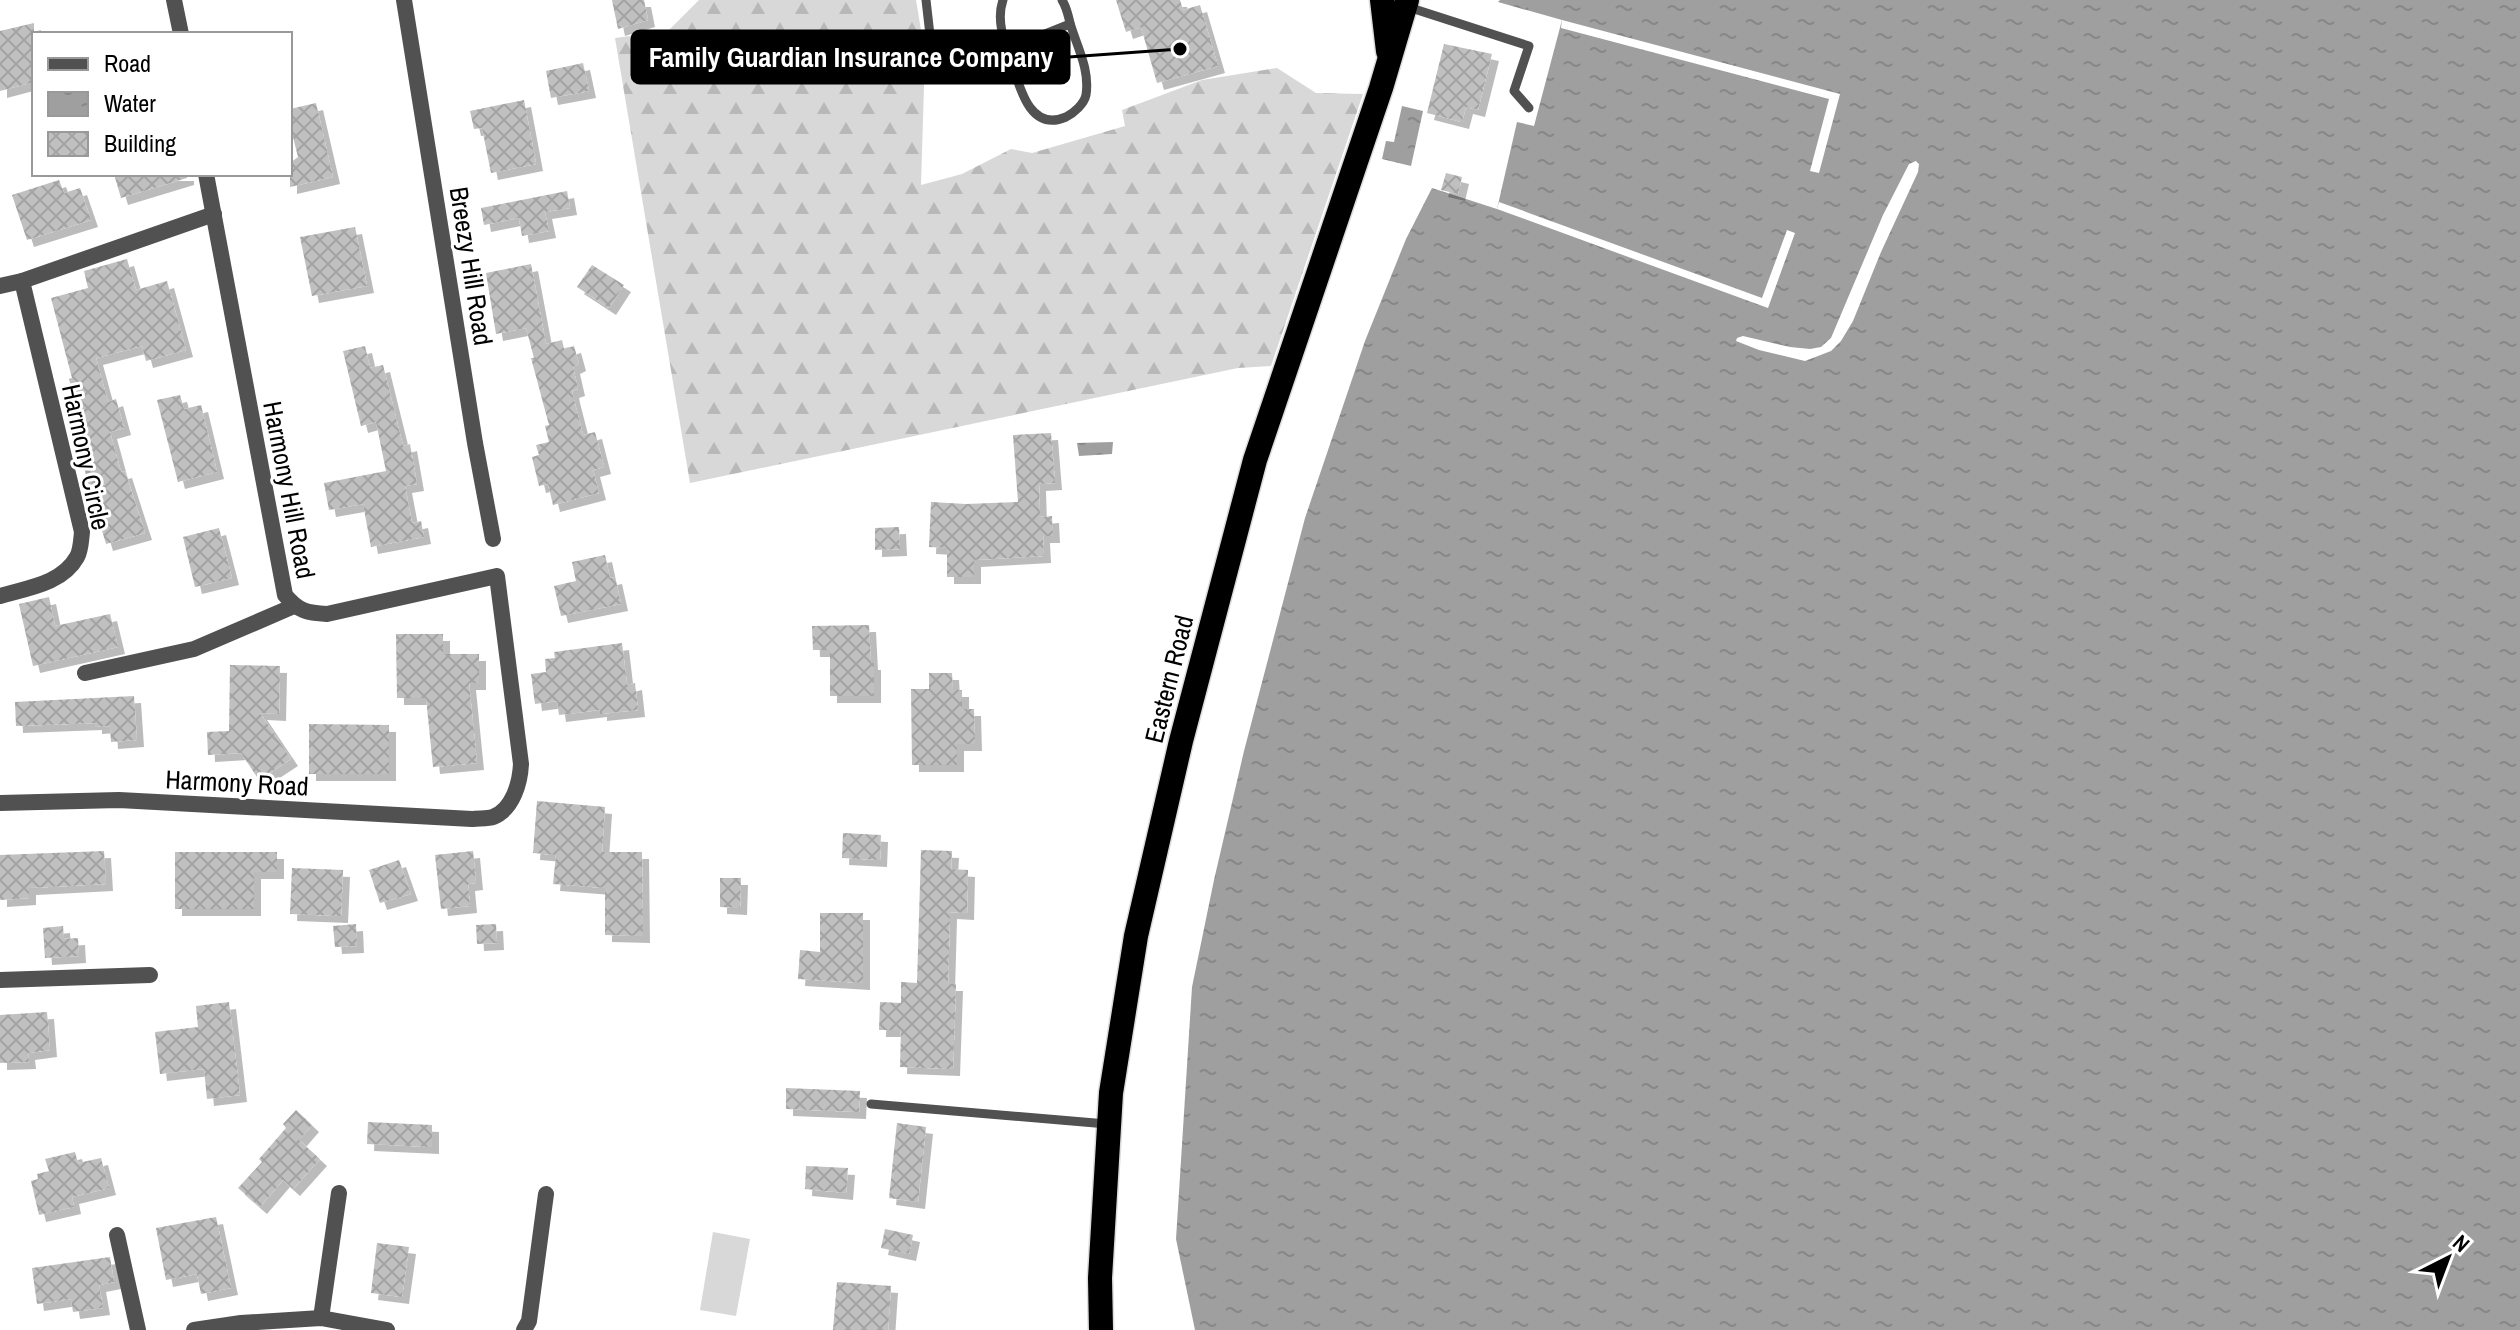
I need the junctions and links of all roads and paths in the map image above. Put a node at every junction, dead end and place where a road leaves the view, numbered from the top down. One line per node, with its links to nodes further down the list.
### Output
1 (174, 0): 8 (street)
2 (404, 0): 15 (street, Breezy Hill Road)
3 (926, 0): 9 (lane)
4 (1003, 0): 9 (lane)
5 (1062, 0): 7 (lane)
6 (1398, 2): 10 (lane); 24 (highway, Eastern Road)
7 (1070, 24): 9 (lane); 9 (lane)
8 (181, 32)
9 (1007, 50)
10 (1529, 108)
11 (206, 176): 12 (street, Harmony Hill Road)
12 (214, 214): 13 (street); 17 (street, Harmony Hill Road)
13 (22, 281): 14 (street); 16 (street, Harmony Circle)
14 (0, 286)
15 (493, 539)
16 (0, 596)
17 (294, 606): 18 (street); 20 (street, Harmony Hill Road)
18 (85, 673)
19 (0, 803): 20 (street, Harmony Road)
20 (472, 819)
21 (150, 975): 22 (street)
22 (0, 980)
23 (871, 1104): 24 (lane)
24 (1109, 1125): 33 (highway, Eastern Road)
25 (339, 1193): 28 (street)
26 (546, 1194): 32 (street)
27 (117, 1235): 29 (street)
28 (321, 1318): 30 (street); 31 (street)
29 (138, 1330)
30 (194, 1330)
31 (387, 1330)
32 (524, 1330)
33 (1101, 1330)

